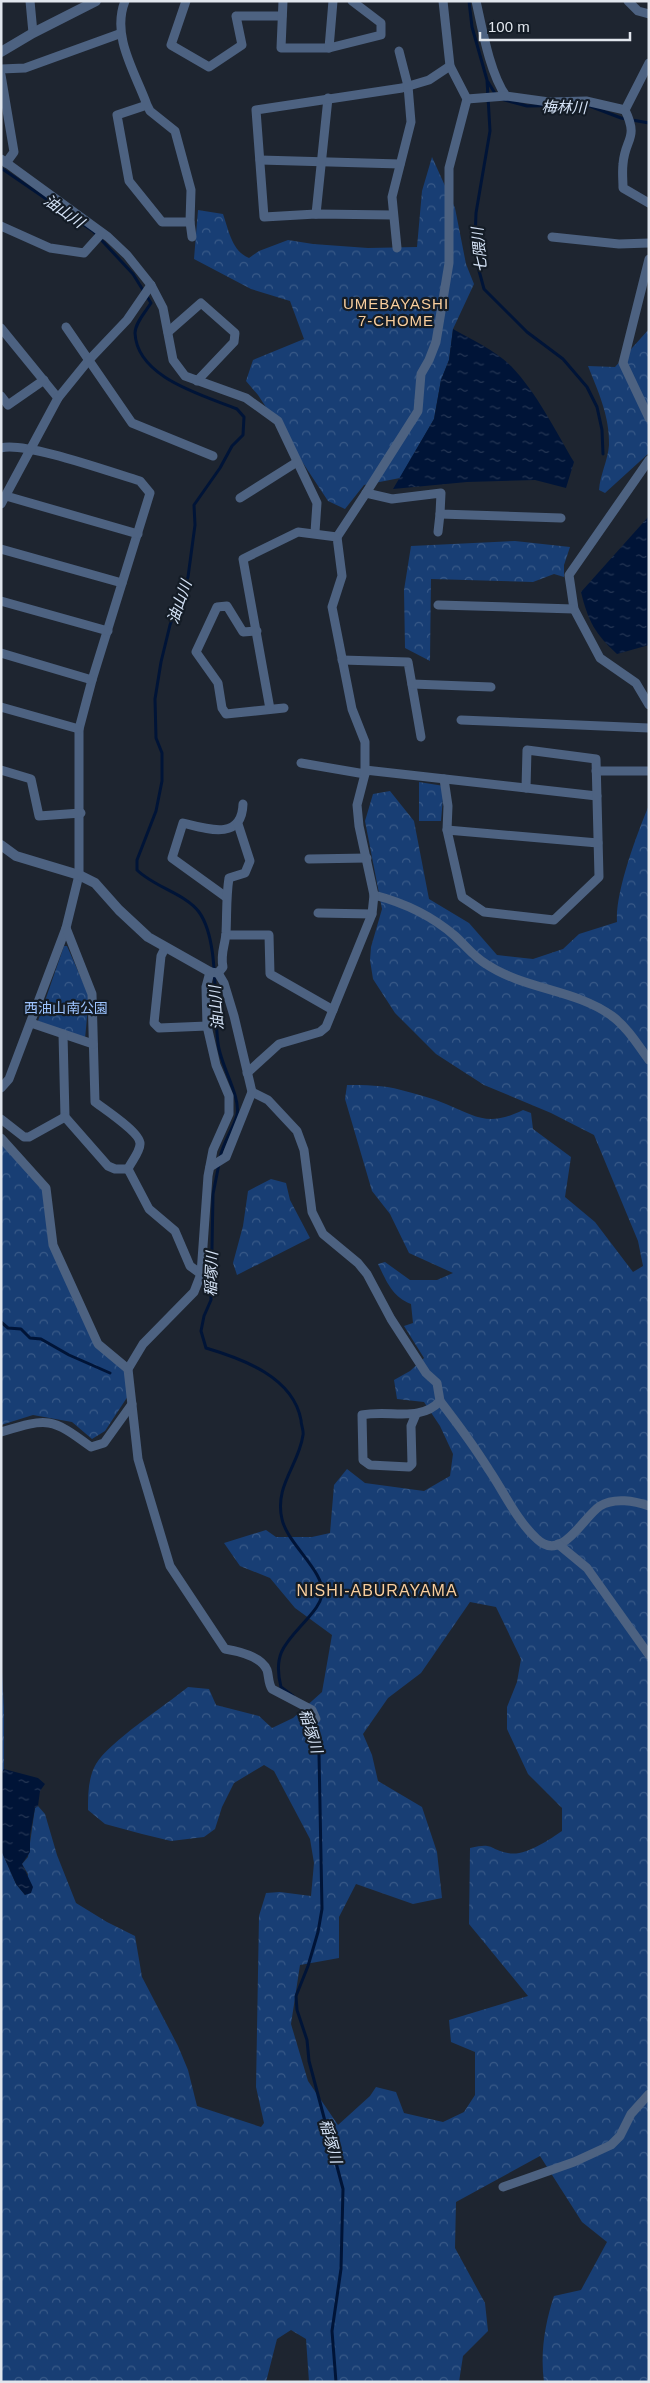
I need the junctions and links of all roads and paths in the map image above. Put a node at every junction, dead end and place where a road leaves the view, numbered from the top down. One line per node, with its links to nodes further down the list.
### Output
1 (30, 1): 13 (street)
2 (96, 1): 13 (street)
3 (125, 1): 14 (street)
4 (186, 1): 12 (street)
5 (283, 1): 12 (street)
6 (333, 1): 15 (street)
7 (352, 1): 15 (street)
8 (443, 1): 19 (street)
9 (476, 1): 23 (street)
10 (628, 1): 11 (street)
11 (649, 14)
12 (282, 16): 15 (street)
13 (32, 33): 17 (street)
14 (119, 34): 20 (street); 26 (street)
15 (329, 48)
16 (399, 51): 22 (street)
17 (1, 52)
18 (649, 64): 27 (street)
19 (450, 66): 22 (street); 25 (street)
20 (1, 69)
21 (1, 75): 29 (street)
22 (408, 86): 24 (street); 31 (street)
23 (506, 96): 25 (street); 27 (street)
24 (328, 98): 28 (street); 30 (street)
25 (467, 98): 58 (street)
26 (147, 104): 35 (street); 35 (street)
27 (626, 111): 32 (street)
28 (260, 160): 30 (street); 33 (street)
29 (4, 161): 37 (street)
30 (322, 161): 31 (street); 33 (street)
31 (400, 164): 34 (street)
32 (649, 202)
33 (316, 214): 34 (street)
34 (393, 215): 41 (street)
35 (190, 222): 38 (street)
36 (1, 226): 37 (street)
37 (99, 236): 43 (street)
38 (192, 237)
39 (552, 237): 40 (street)
40 (649, 243)
41 (397, 248)
42 (649, 259): 52 (street)
43 (151, 285): 46 (street); 47 (street)
44 (66, 327): 47 (street)
45 (1, 328): 48 (street)
46 (168, 332): 49 (street); 49 (street)
47 (88, 361): 51 (street); 55 (street)
48 (44, 380): 50 (street); 51 (street)
49 (197, 381): 57 (street)
50 (1, 396)
51 (58, 398): 54 (street)
52 (649, 418)
53 (1, 448): 54 (street)
54 (32, 450): 59 (street); 66 (street)
55 (212, 456)
56 (649, 460): 72 (street)
57 (297, 462): 60 (street); 64 (street)
58 (366, 493): 62 (street); 67 (street)
59 (6, 496): 61 (street); 66 (street)
60 (240, 498)
61 (1, 504)
62 (440, 514): 63 (street); 65 (street)
63 (561, 518)
64 (315, 532): 67 (street); 74 (street)
65 (438, 532)
66 (138, 534): 69 (street)
67 (337, 537): 76 (street)
68 (1, 549): 69 (street)
69 (122, 584): 73 (street)
70 (1, 601): 73 (street)
71 (438, 605): 72 (street)
72 (574, 609): 80 (street)
73 (108, 631): 77 (street)
74 (257, 631): 83 (street); 83 (street)
75 (1, 653): 77 (street)
76 (342, 660): 78 (street); 92 (street)
77 (92, 680): 86 (street)
78 (412, 684): 79 (street); 87 (street)
79 (491, 687)
80 (649, 705)
81 (1, 706): 86 (street)
82 (284, 708): 83 (street)
83 (270, 709)
84 (461, 720): 85 (street)
85 (649, 728)
86 (79, 729): 97 (street)
87 (421, 737)
88 (302, 763): 92 (street)
89 (1, 770): 97 (street)
90 (596, 771): 91 (street); 94 (street); 95 (street)
91 (649, 771)
92 (365, 772): 93 (street); 102 (street)
93 (444, 779): 94 (street); 99 (street)
94 (526, 788): 95 (street)
95 (597, 796): 100 (street)
96 (243, 804): 98 (street)
97 (81, 813): 104 (street)
98 (238, 824): 106 (street); 106 (street)
99 (447, 830): 100 (street); 100 (street)
100 (598, 843)
101 (1, 845): 104 (street)
102 (367, 858): 103 (street); 105 (street)
103 (309, 859)
104 (79, 875): 109 (street); 111 (street)
105 (374, 895): 108 (street); 118 (street)
106 (226, 897): 110 (street)
107 (318, 913): 108 (street)
108 (372, 914): 113 (street)
109 (66, 928): 114 (street); 117 (street)
110 (226, 935): 112 (street); 113 (street)
111 (165, 948): 112 (street); 115 (street)
112 (214, 972): 115 (street); 119 (street)
113 (333, 1010): 119 (street)
114 (31, 1023): 116 (street); 120 (street)
115 (207, 1026): 126 (street)
116 (63, 1034): 117 (street); 123 (street)
117 (93, 1044): 127 (street)
118 (649, 1060)
119 (247, 1073): 122 (street)
120 (5, 1076): 121 (street)
121 (1, 1088)
122 (252, 1092): 126 (street); 130 (street)
123 (65, 1117): 124 (street); 127 (street)
124 (1, 1119)
125 (1, 1138): 129 (street)
126 (210, 1167): 128 (street)
127 (128, 1169): 128 (street)
128 (201, 1274): 129 (street)
129 (128, 1369): 131 (street)
130 (440, 1401): 132 (street); 135 (street)
131 (132, 1404): 133 (street); 137 (street)
132 (416, 1414): 132 (street)
133 (1, 1432)
134 (649, 1506): 135 (street)
135 (558, 1544): 136 (street)
136 (649, 1655)
137 (316, 1719)
138 (649, 2094): 139 (street)
139 (503, 2187)

